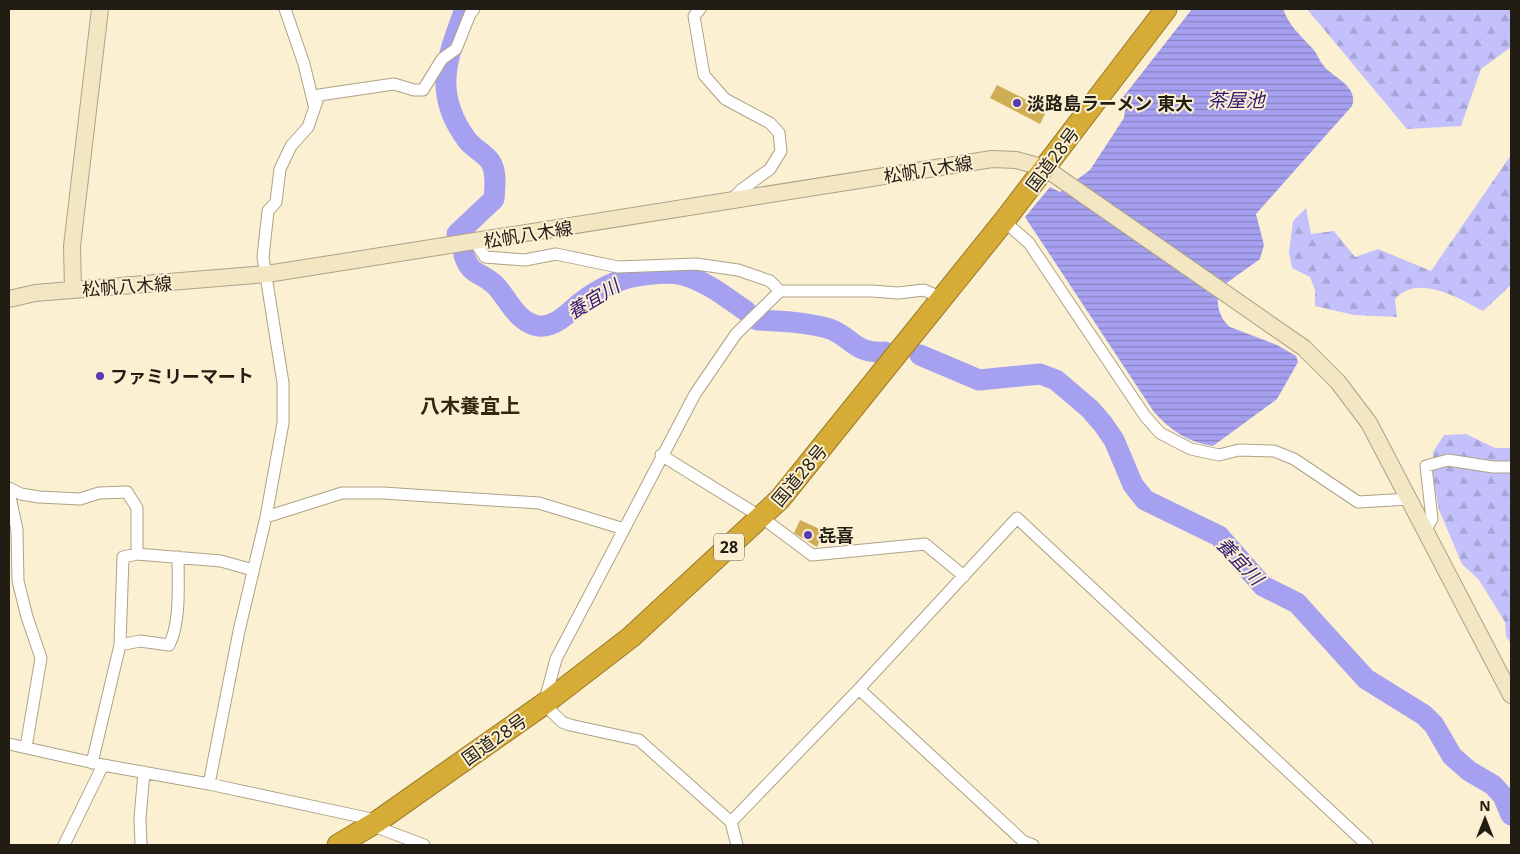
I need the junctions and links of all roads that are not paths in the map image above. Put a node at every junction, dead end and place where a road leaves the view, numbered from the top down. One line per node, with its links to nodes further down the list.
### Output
1 (100, 9): 12 (main road)
2 (285, 9): 6 (street)
3 (474, 9): 6 (street)
4 (700, 9): 8 (street)
5 (1166, 9): 7 (highway, 国道28号 / 28)
6 (314, 106): 11 (street)
7 (1045, 168): 8 (main road, 松帆八木線); 9 (highway, 国道28号 / 28); 20 (main road)
8 (730, 201): 10 (main road, 松帆八木線)
9 (1004, 221): 14 (highway, 国道28号 / 28); 20 (street)
10 (475, 242): 11 (main road, 松帆八木線); 13 (street)
11 (267, 274): 12 (main road, 松帆八木線); 21 (street)
12 (73, 290): 15 (main road, 松帆八木線)
13 (780, 291): 14 (street); 16 (street)
14 (942, 298): 22 (highway, 国道28号 / 28)
15 (9, 299)
16 (661, 455): 22 (street); 23 (street)
17 (1511, 467): 24 (street)
18 (9, 488): 25 (street)
19 (9, 492): 29 (street)
20 (1410, 499): 24 (main road)
21 (266, 517): 23 (street); 27 (street)
22 (761, 517): 28 (street); 33 (highway, 国道28号 / 28)
23 (624, 529): 33 (street)
24 (1425, 531): 32 (main road)
25 (137, 554): 26 (street); 30 (street)
26 (178, 557): 27 (street); 30 (street)
27 (254, 570): 38 (street)
28 (964, 576): 31 (street); 47 (street)
29 (14, 586): 35 (street)
30 (120, 645): 36 (street)
31 (859, 689): 39 (street); 46 (street)
32 (1511, 696)
33 (544, 704): 39 (street); 40 (highway, 国道28号 / 28)
34 (9, 744): 35 (street)
35 (26, 747): 36 (street)
36 (98, 764): 37 (street); 42 (street)
37 (144, 772): 38 (street); 43 (street)
38 (209, 784): 40 (street)
39 (731, 822): 45 (street)
40 (374, 823): 41 (highway, 国道28号 / 28); 44 (street)
41 (349, 842)
42 (64, 845)
43 (141, 845)
44 (424, 845)
45 (737, 845)
46 (1033, 845)
47 (1366, 845)

